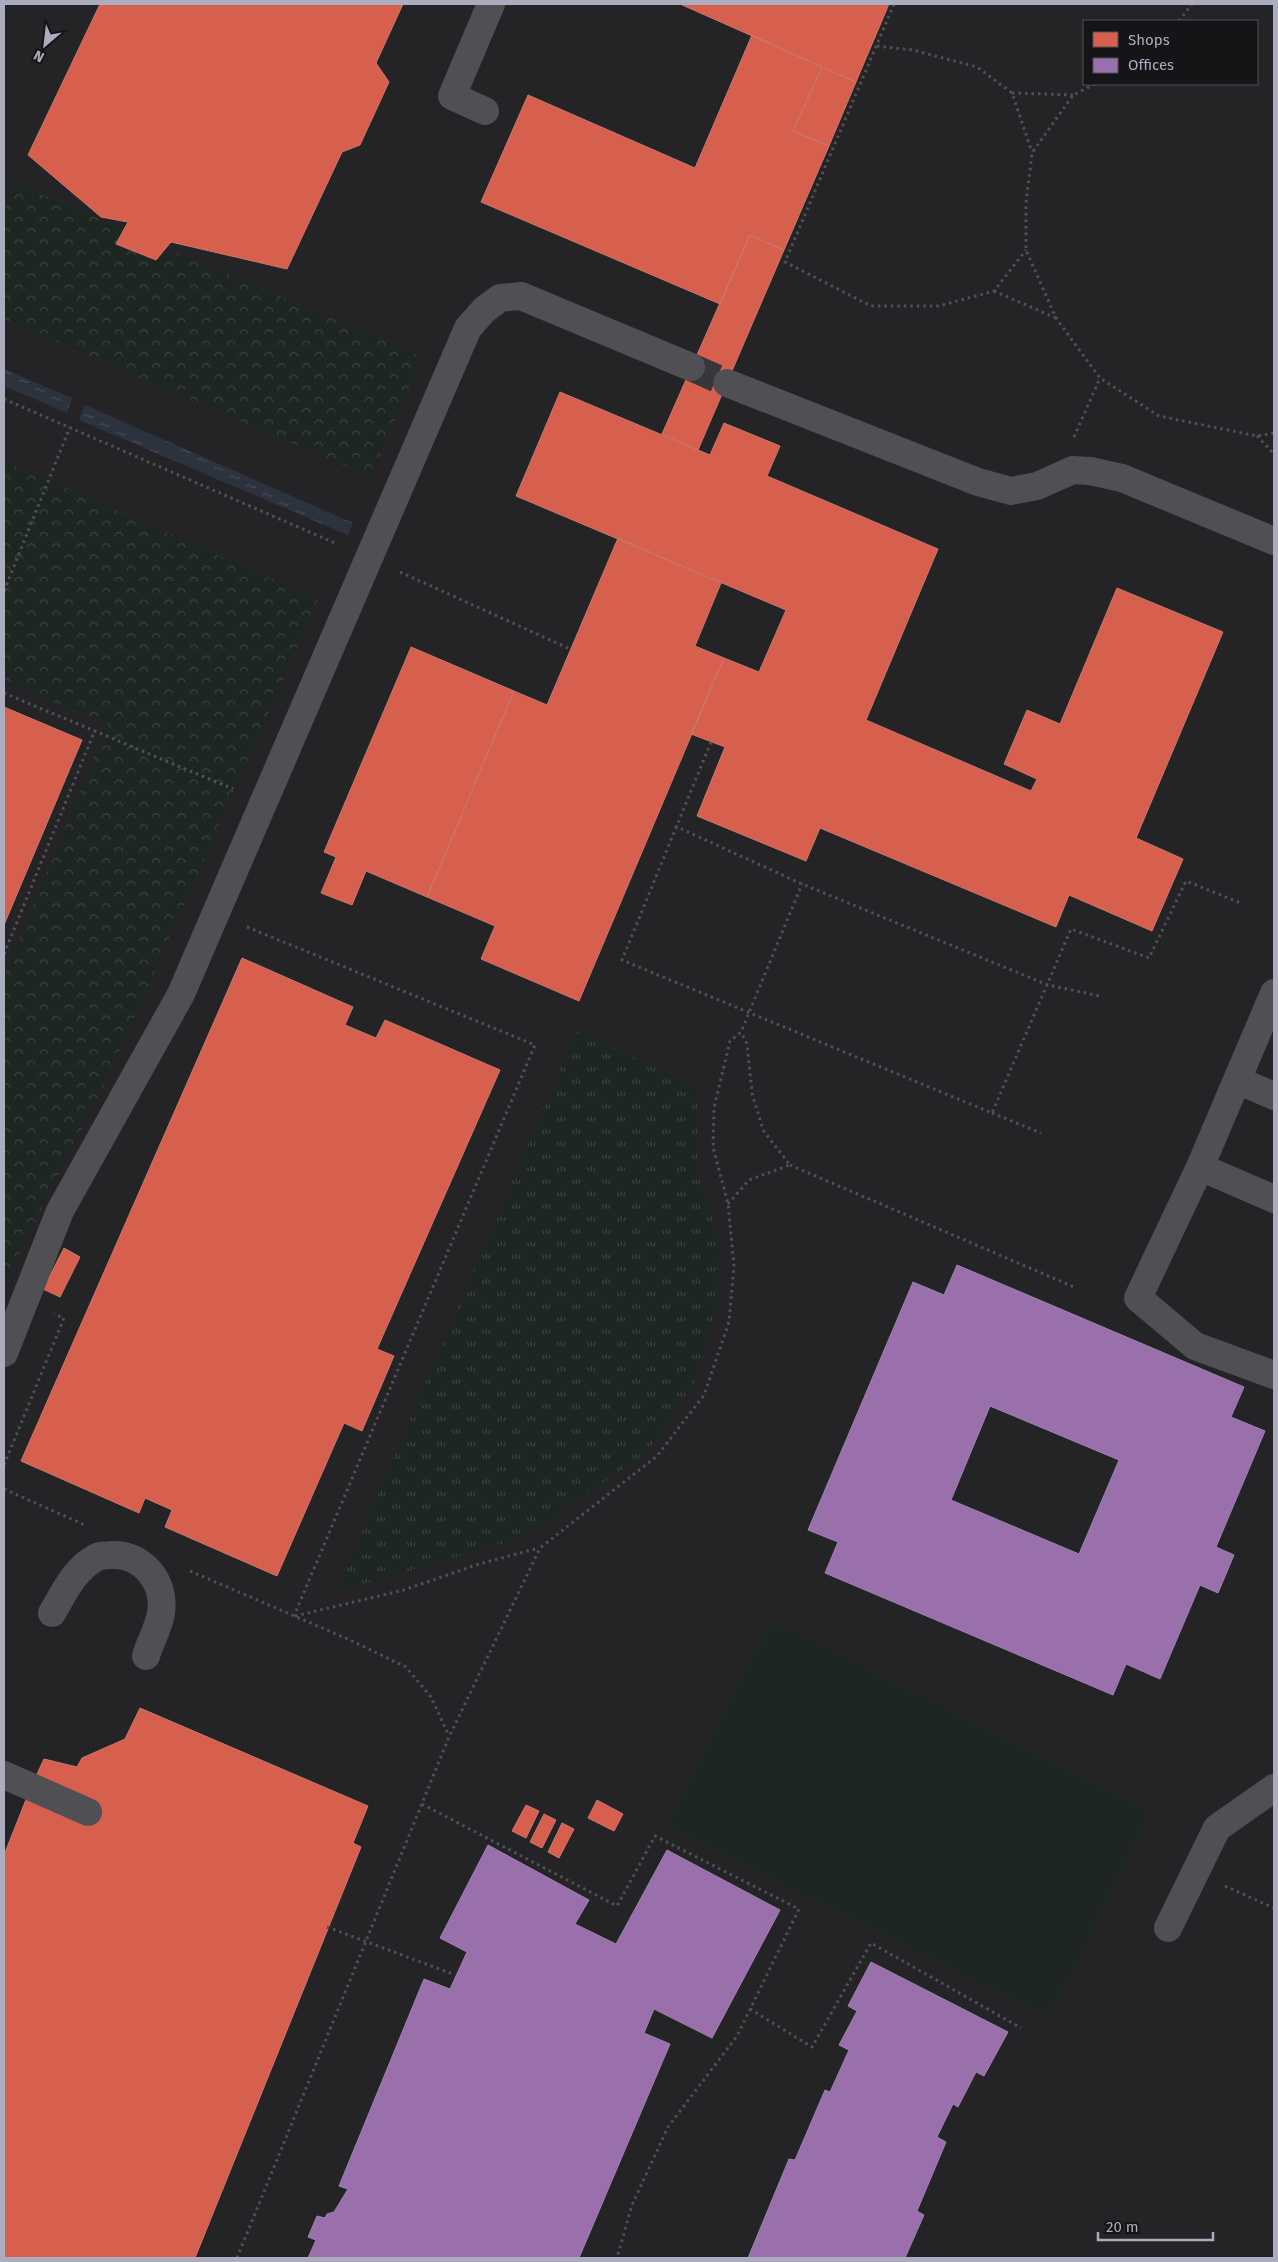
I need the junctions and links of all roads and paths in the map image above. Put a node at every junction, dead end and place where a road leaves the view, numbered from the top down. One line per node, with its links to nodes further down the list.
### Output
1 (491, 4): 9 (lane)
2 (894, 4): 5 (path)
3 (1192, 4): 4 (path)
4 (1180, 20)
5 (876, 46): 7 (path); 12 (path)
6 (1093, 85): 8 (path)
7 (1012, 93): 8 (path); 10 (path)
8 (1073, 96): 10 (path)
9 (485, 110)
10 (1032, 153): 11 (path)
11 (1026, 250): 12 (path); 13 (path)
12 (994, 291): 13 (path)
13 (1056, 318): 15 (path)
14 (692, 367): 24 (lane)
15 (1100, 378): 20 (path); 22 (path)
16 (727, 383): 22 (lane)
17 (4, 399): 18 (path)
18 (70, 427): 24 (path); 25 (path)
19 (1274, 433): 20 (path)
20 (1257, 436): 21 (path)
21 (1274, 454)
22 (1057, 476): 23 (lane)
23 (1274, 540)
24 (370, 558): 26 (path); 30 (lane)
25 (4, 591)
26 (570, 649)
27 (4, 693): 28 (path)
28 (95, 730): 30 (path); 35 (path)
29 (711, 742): 31 (path)
30 (264, 802): 34 (lane)
31 (675, 826): 32 (path); 39 (path)
32 (802, 884): 36 (path); 39 (path)
33 (1243, 904): 36 (path)
34 (216, 914): 50 (lane); 57 (path)
35 (4, 954)
36 (1048, 985): 38 (path); 43 (path)
37 (1274, 993): 41 (lane)
38 (1100, 996)
39 (749, 1013): 40 (path); 43 (path)
40 (741, 1032): 45 (path); 48 (path)
41 (1237, 1080): 42 (lane); 46 (lane)
42 (1274, 1096)
43 (992, 1113): 44 (path)
44 (1041, 1133)
45 (790, 1165): 48 (path); 49 (path)
46 (1200, 1167): 47 (lane); 51 (lane)
47 (1274, 1199)
48 (728, 1204): 54 (path)
49 (1074, 1288)
50 (4, 1353)
51 (1274, 1375)
52 (4, 1489): 53 (path)
53 (94, 1529)
54 (540, 1548): 57 (path); 59 (path)
55 (185, 1569): 57 (path)
56 (52, 1614): 58 (lane)
57 (294, 1616): 59 (path)
58 (146, 1656)
59 (449, 1737): 62 (path)
60 (4, 1775): 63 (lane)
61 (1274, 1788): 67 (lane)
62 (422, 1804): 68 (path); 70 (path)
63 (88, 1812)
64 (1220, 1883): 65 (path)
65 (1274, 1908)
66 (327, 1927): 68 (path)
67 (1168, 1928)
68 (365, 1942): 69 (path); 72 (path)
69 (453, 1974)
70 (750, 2009): 71 (path); 73 (path)
71 (1021, 2028)
72 (237, 2258)
73 (618, 2258)

